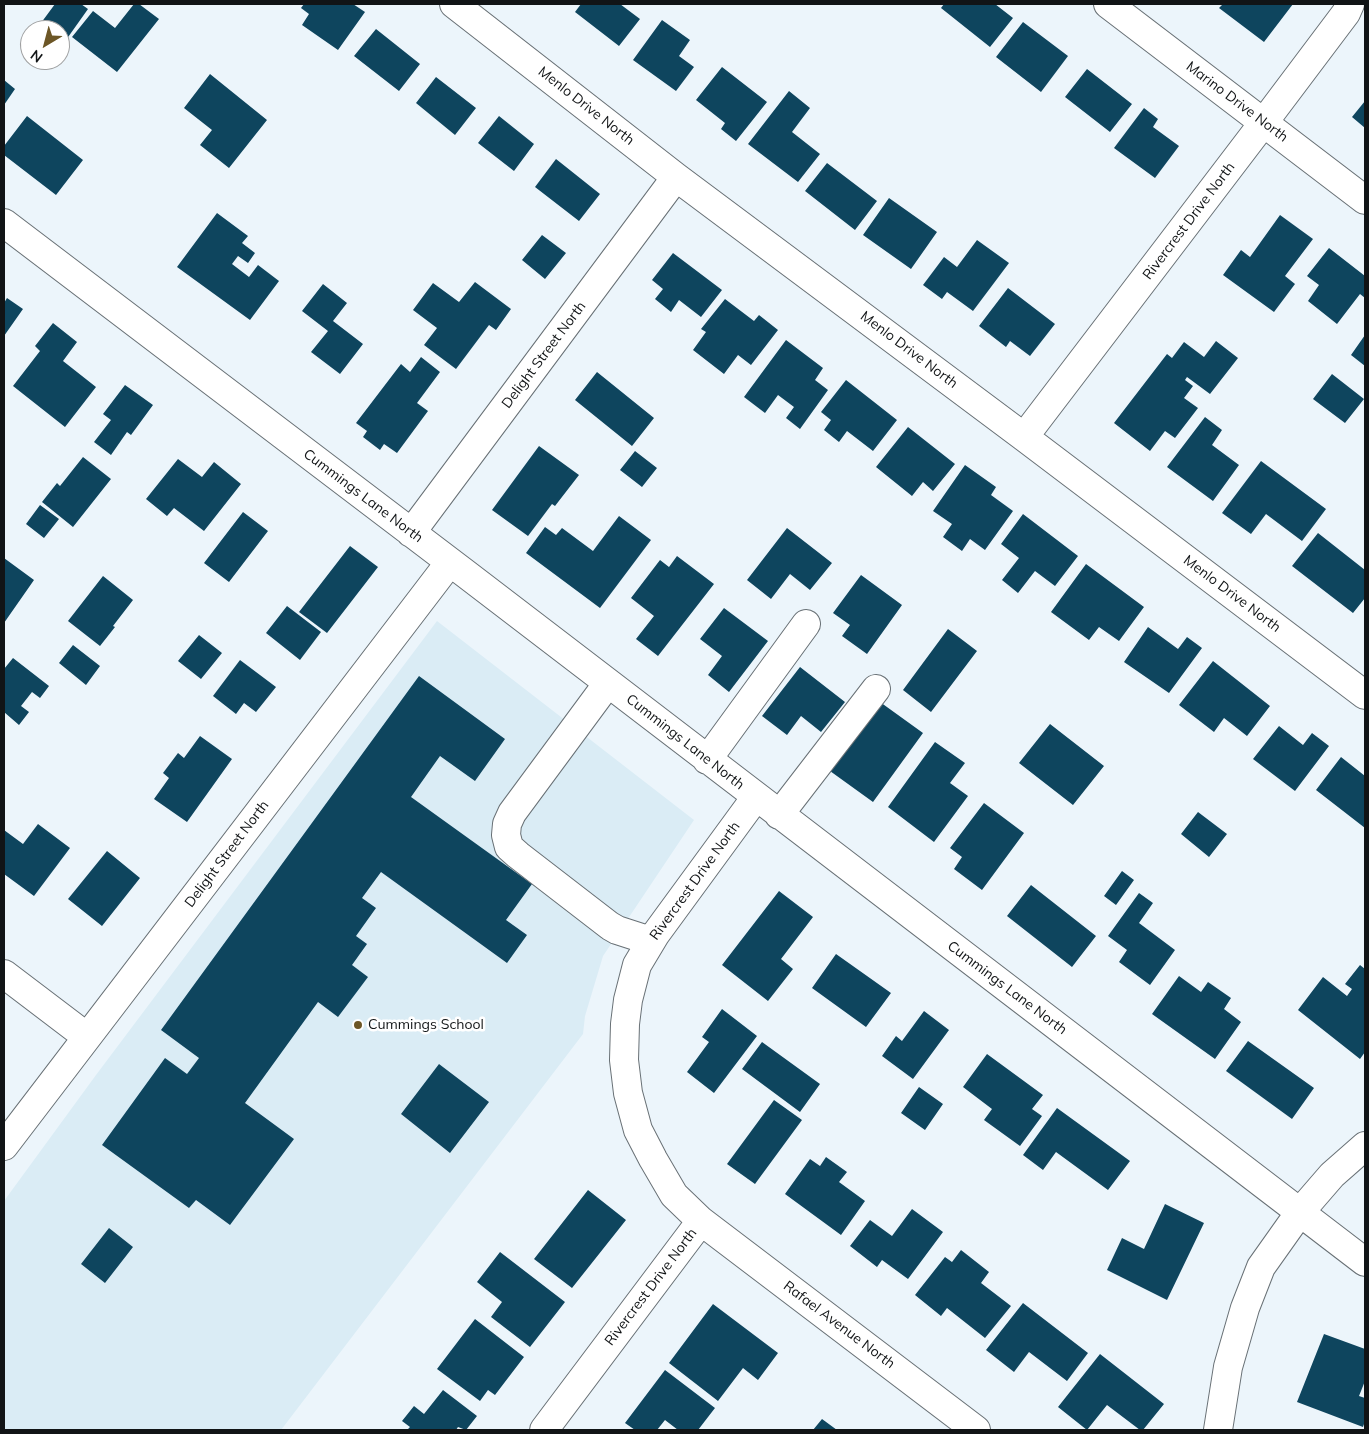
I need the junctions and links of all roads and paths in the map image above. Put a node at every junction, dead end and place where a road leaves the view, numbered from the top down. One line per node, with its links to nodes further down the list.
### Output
1 (454, 4): 5 (street, Menlo Drive North)
2 (1108, 4): 4 (street, Marino Drive North)
3 (1350, 4): 4 (street, Rivercrest Drive North)
4 (1264, 122): 6 (street, Marino Drive North); 8 (street, Rivercrest Drive North)
5 (676, 177): 8 (street, Menlo Drive North); 9 (street, Delight Street North)
6 (1365, 200)
7 (8, 235): 9 (street, Cummings Lane North)
8 (1024, 437): 14 (street, Menlo Drive North)
9 (411, 533): 10 (street, Cummings Lane North)
10 (450, 562): 12 (street, Cummings Lane North); 20 (street, Delight Street North)
11 (806, 624): 15 (street)
12 (608, 683): 15 (street, Cummings Lane North); 18 (street)
13 (876, 689): 17 (street)
14 (1365, 695)
15 (707, 760): 16 (street, Cummings Lane North)
16 (756, 797): 17 (street, Cummings Lane North); 18 (street, Rivercrest Drive North)
17 (779, 815): 23 (street, Cummings Lane North)
18 (652, 941): 24 (street, Rivercrest Drive North)
19 (4, 974): 20 (street)
20 (87, 1037): 21 (street, Delight Street North)
21 (4, 1146)
22 (1365, 1146): 23 (street)
23 (1300, 1212): 25 (street, Cummings Lane North); 28 (street)
24 (701, 1221): 26 (street, Rivercrest Drive North); 27 (street, Rafael Avenue North)
25 (1365, 1262)
26 (544, 1430)
27 (976, 1430)
28 (1218, 1430)

